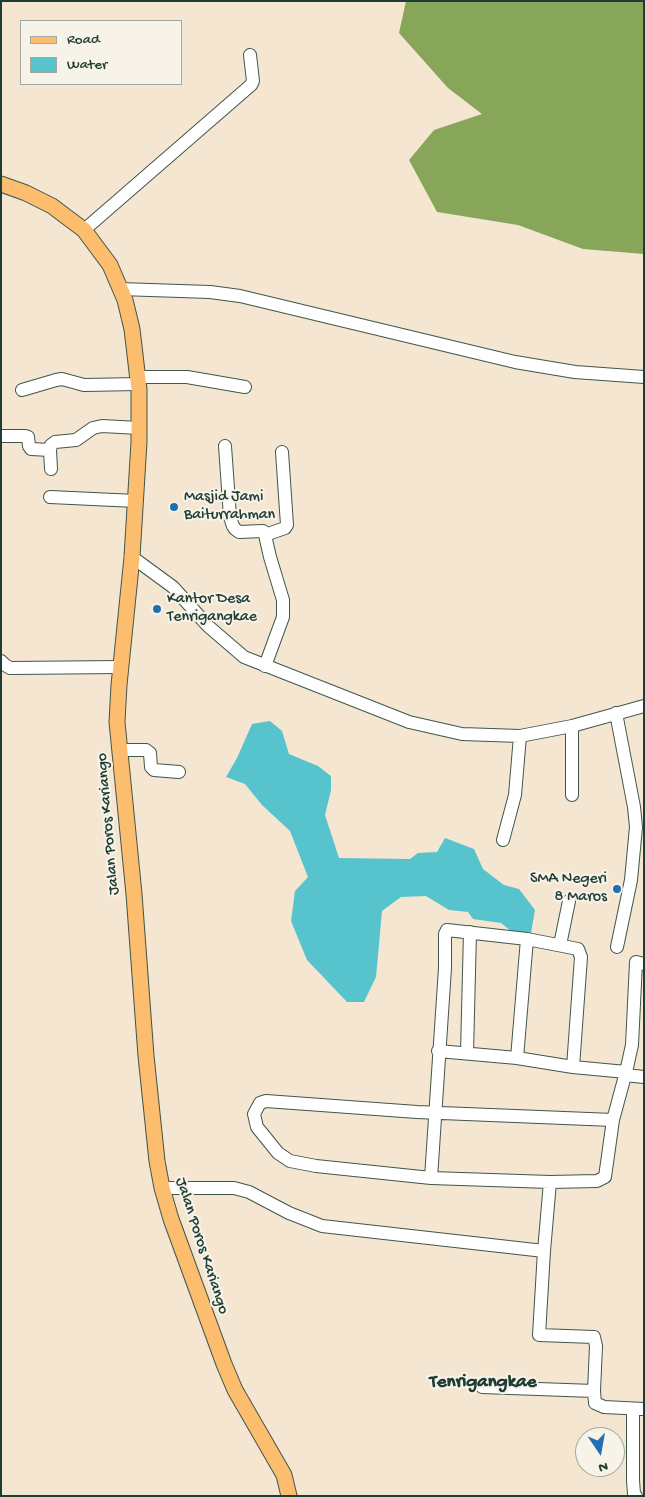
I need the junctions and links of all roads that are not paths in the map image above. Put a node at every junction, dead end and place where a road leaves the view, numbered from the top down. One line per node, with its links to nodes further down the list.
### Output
1 (250, 55): 3 (street)
2 (1, 184): 3 (main road, Jalan Poros Kariango)
3 (84, 230): 4 (main road, Jalan Poros Kariango)
4 (120, 289): 5 (street); 6 (main road, Jalan Poros Kariango)
5 (644, 377)
6 (139, 381): 7 (street); 8 (street); 9 (main road, Jalan Poros Kariango)
7 (245, 387)
8 (22, 390)
9 (139, 428): 12 (street); 16 (main road, Jalan Poros Kariango)
10 (1, 436): 12 (street)
11 (225, 446): 17 (street)
12 (50, 450): 14 (street)
13 (282, 452): 17 (street)
14 (51, 469)
15 (50, 496): 16 (street)
16 (136, 502): 18 (main road, Jalan Poros Kariango)
17 (265, 535): 20 (street)
18 (132, 557): 20 (street); 21 (main road, Jalan Poros Kariango)
19 (1, 661): 21 (street)
20 (265, 666): 25 (street)
21 (120, 667): 26 (main road, Jalan Poros Kariango)
22 (644, 706): 23 (street)
23 (616, 714): 24 (street); 34 (street)
24 (572, 726): 25 (street); 28 (street)
25 (520, 736): 29 (street)
26 (120, 750): 27 (street); 46 (main road, Jalan Poros Kariango)
27 (179, 772)
28 (572, 794)
29 (503, 840)
30 (569, 901): 33 (street)
31 (470, 932): 32 (street); 36 (street); 37 (street)
32 (528, 939): 33 (street); 38 (street)
33 (560, 945): 39 (street)
34 (617, 947)
35 (644, 964): 40 (street)
36 (438, 1051): 37 (street); 42 (street)
37 (467, 1053): 38 (street)
38 (518, 1058): 39 (street)
39 (573, 1067): 40 (street)
40 (625, 1074): 41 (street); 43 (street)
41 (644, 1077)
42 (434, 1113): 43 (street); 44 (street); 44 (street)
43 (613, 1120): 45 (street)
44 (431, 1178): 45 (street)
45 (550, 1182): 47 (street)
46 (162, 1188): 47 (street); 51 (main road, Jalan Poros Kariango)
47 (544, 1251): 49 (street)
48 (482, 1387): 49 (street)
49 (594, 1391): 50 (street)
50 (638, 1409): 52 (street)
51 (289, 1496)
52 (636, 1496)

